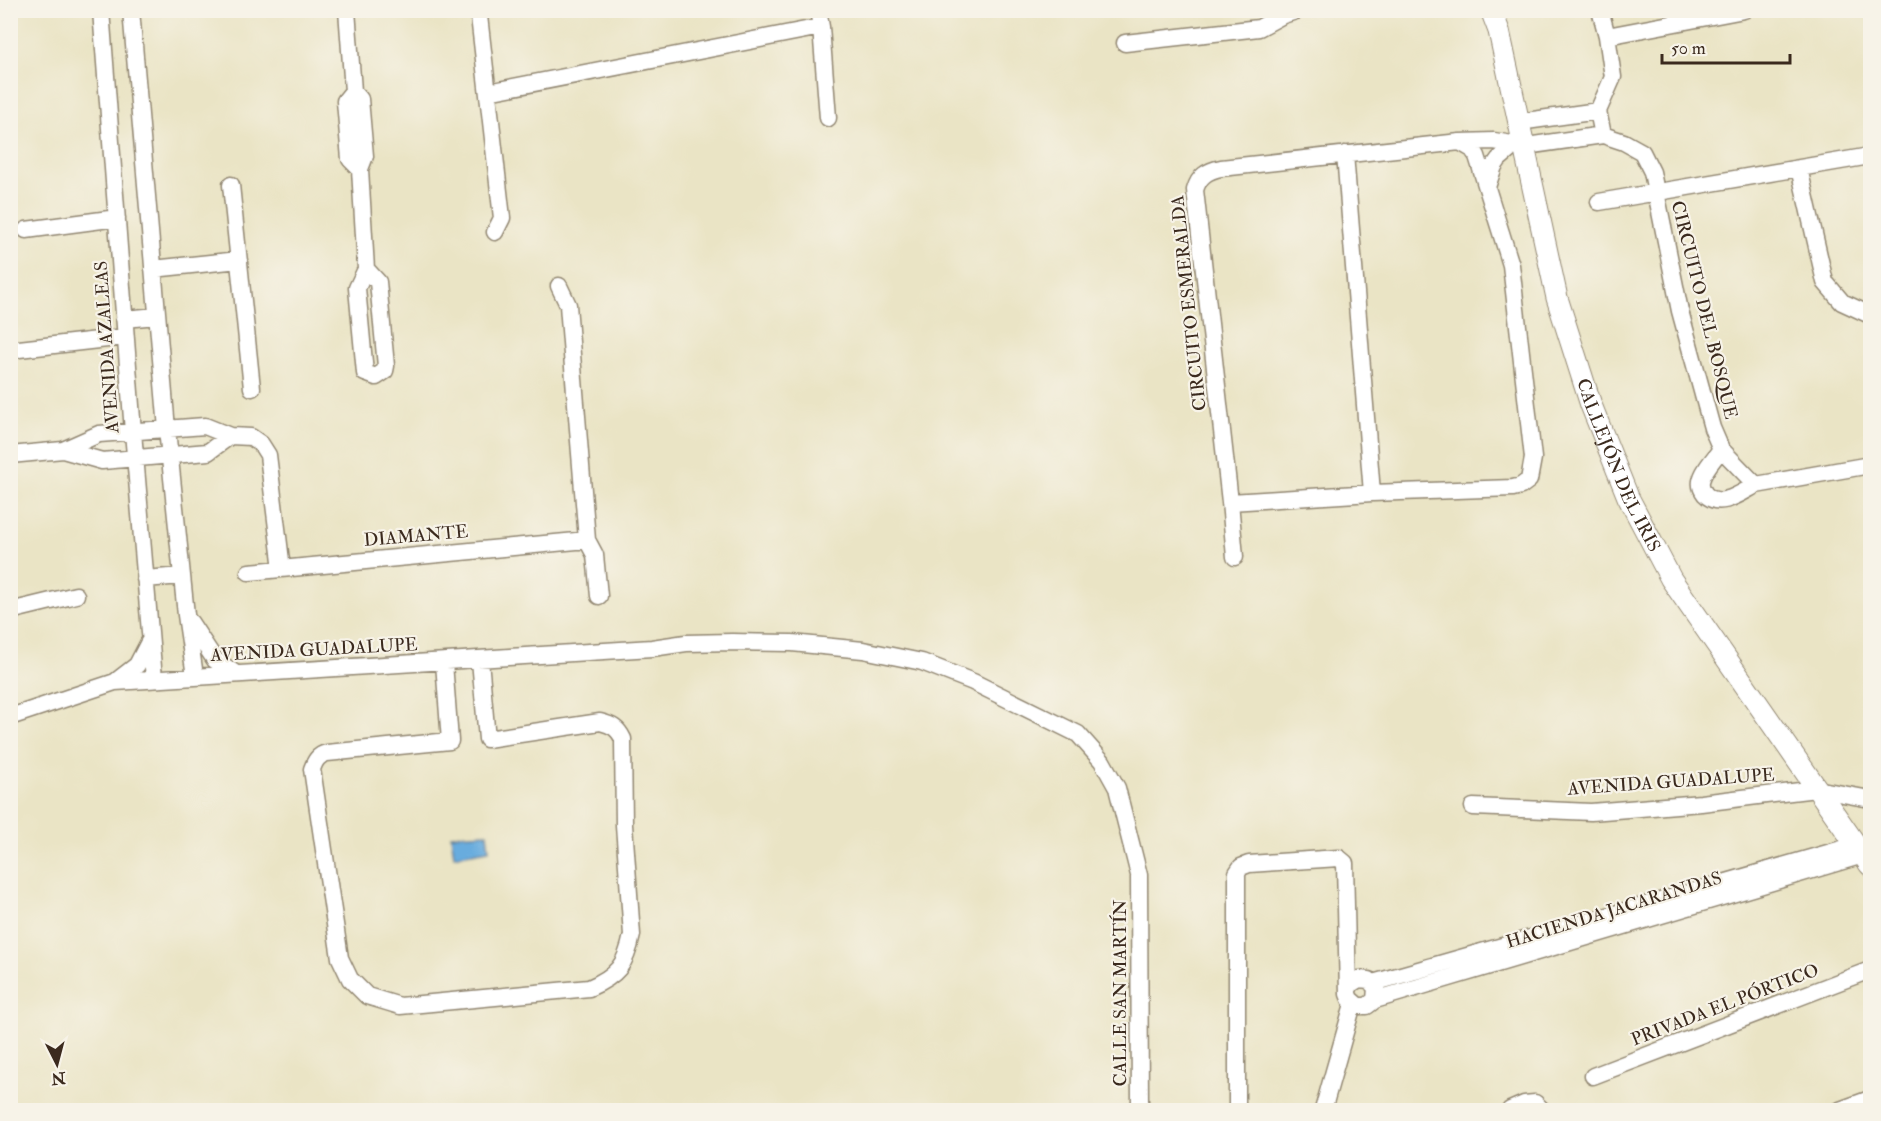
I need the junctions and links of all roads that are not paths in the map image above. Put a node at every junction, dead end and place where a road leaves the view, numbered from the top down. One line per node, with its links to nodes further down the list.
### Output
1 (101, 10): 26 (street, AVENIDA AZALEAS)
2 (131, 10): 30 (street)
3 (347, 10): 31 (street)
4 (1299, 10): 11 (street)
5 (1491, 10): 15 (street, CALLEJÓN DEL IRIS)
6 (1600, 10): 10 (street)
7 (1744, 10): 10 (street)
8 (479, 16): 12 (street)
9 (820, 19): 12 (street); 14 (street)
10 (1607, 36): 13 (street)
11 (1125, 43)
12 (488, 92): 28 (street)
13 (1598, 111): 15 (street); 16 (street)
14 (828, 118)
15 (1519, 122): 18 (street, CALLEJÓN DEL IRIS)
16 (1603, 135): 18 (street); 24 (street)
17 (1460, 142): 18 (street, CIRCUITO ESMERALDA); 19 (street, CIRCUITO ESMERALDA); 23 (street)
18 (1524, 146): 23 (street); 70 (street, CALLEJÓN DEL IRIS)
19 (1345, 154): 49 (street); 50 (street, CIRCUITO ESMERALDA)
20 (1870, 156): 21 (street, CIRCUITO DEL BOSQUE)
21 (1799, 168): 24 (street, CIRCUITO DEL BOSQUE); 33 (street)
22 (231, 185): 29 (street)
23 (1487, 187): 49 (street)
24 (1656, 192): 25 (street, CIRCUITO DEL BOSQUE); 42 (street, CIRCUITO DEL BOSQUE)
25 (1599, 202)
26 (117, 218): 27 (street); 35 (street, AVENIDA AZALEAS)
27 (27, 230)
28 (495, 232)
29 (239, 260): 30 (street); 38 (street)
30 (153, 269): 34 (street)
31 (366, 269): 31 (street)
32 (559, 286): 51 (street)
33 (1870, 314)
34 (157, 316): 35 (street); 39 (street)
35 (124, 319): 36 (street, AVENIDA AZALEAS)
36 (125, 337): 37 (street); 40 (street, AVENIDA AZALEAS)
37 (10, 350)
38 (252, 388)
39 (167, 429): 40 (street); 41 (street); 45 (street)
40 (132, 432): 43 (street); 46 (street, AVENIDA AZALEAS)
41 (230, 436): 45 (street); 53 (street)
42 (1720, 449): 48 (street, CIRCUITO DEL BOSQUE); 48 (street)
43 (63, 450): 44 (street); 46 (street)
44 (10, 455)
45 (170, 455): 46 (street); 55 (street)
46 (135, 458): 56 (street, AVENIDA AZALEAS)
47 (1870, 465): 48 (street)
48 (1756, 485)
49 (1372, 493): 50 (street)
50 (1230, 501): 52 (street, CIRCUITO ESMERALDA)
51 (587, 540): 53 (street, DIAMANTE); 58 (street)
52 (1235, 557)
53 (282, 569): 54 (street, DIAMANTE)
54 (249, 572)
55 (182, 576): 56 (street); 60 (street)
56 (144, 579): 61 (street, AVENIDA AZALEAS)
57 (76, 595): 59 (street)
58 (599, 596)
59 (10, 611)
60 (186, 615): 65 (street); 66 (street)
61 (150, 642): 67 (street, AVENIDA AZALEAS); 68 (street)
62 (625, 650): 63 (street, AVENIDA GUADALUPE); 79 (street, CALLE SAN MARTÍN)
63 (480, 660): 64 (street, AVENIDA GUADALUPE); 64 (street)
64 (444, 663): 65 (street, AVENIDA GUADALUPE)
65 (236, 674): 66 (street, AVENIDA GUADALUPE)
66 (195, 676): 67 (street, AVENIDA GUADALUPE)
67 (154, 679): 68 (street, AVENIDA GUADALUPE)
68 (115, 682): 69 (street, AVENIDA GUADALUPE)
69 (10, 717)
70 (1816, 789): 71 (street, AVENIDA GUADALUPE); 72 (street, AVENIDA GUADALUPE); 73 (street, CALLEJÓN DEL IRIS)
71 (1870, 799)
72 (1473, 807)
73 (1863, 855): 75 (street, HACIENDA JACARANDAS)
74 (1870, 970): 77 (street, PRIVADA EL PÓRTICO)
75 (1374, 992): 76 (street); 76 (street)
76 (1351, 996): 80 (street); 81 (street)
77 (1593, 1077)
78 (1870, 1099): 84 (street)
79 (1140, 1110)
80 (1236, 1110)
81 (1323, 1110)
82 (1510, 1110): 83 (street)
83 (1542, 1110)
84 (1840, 1110)

